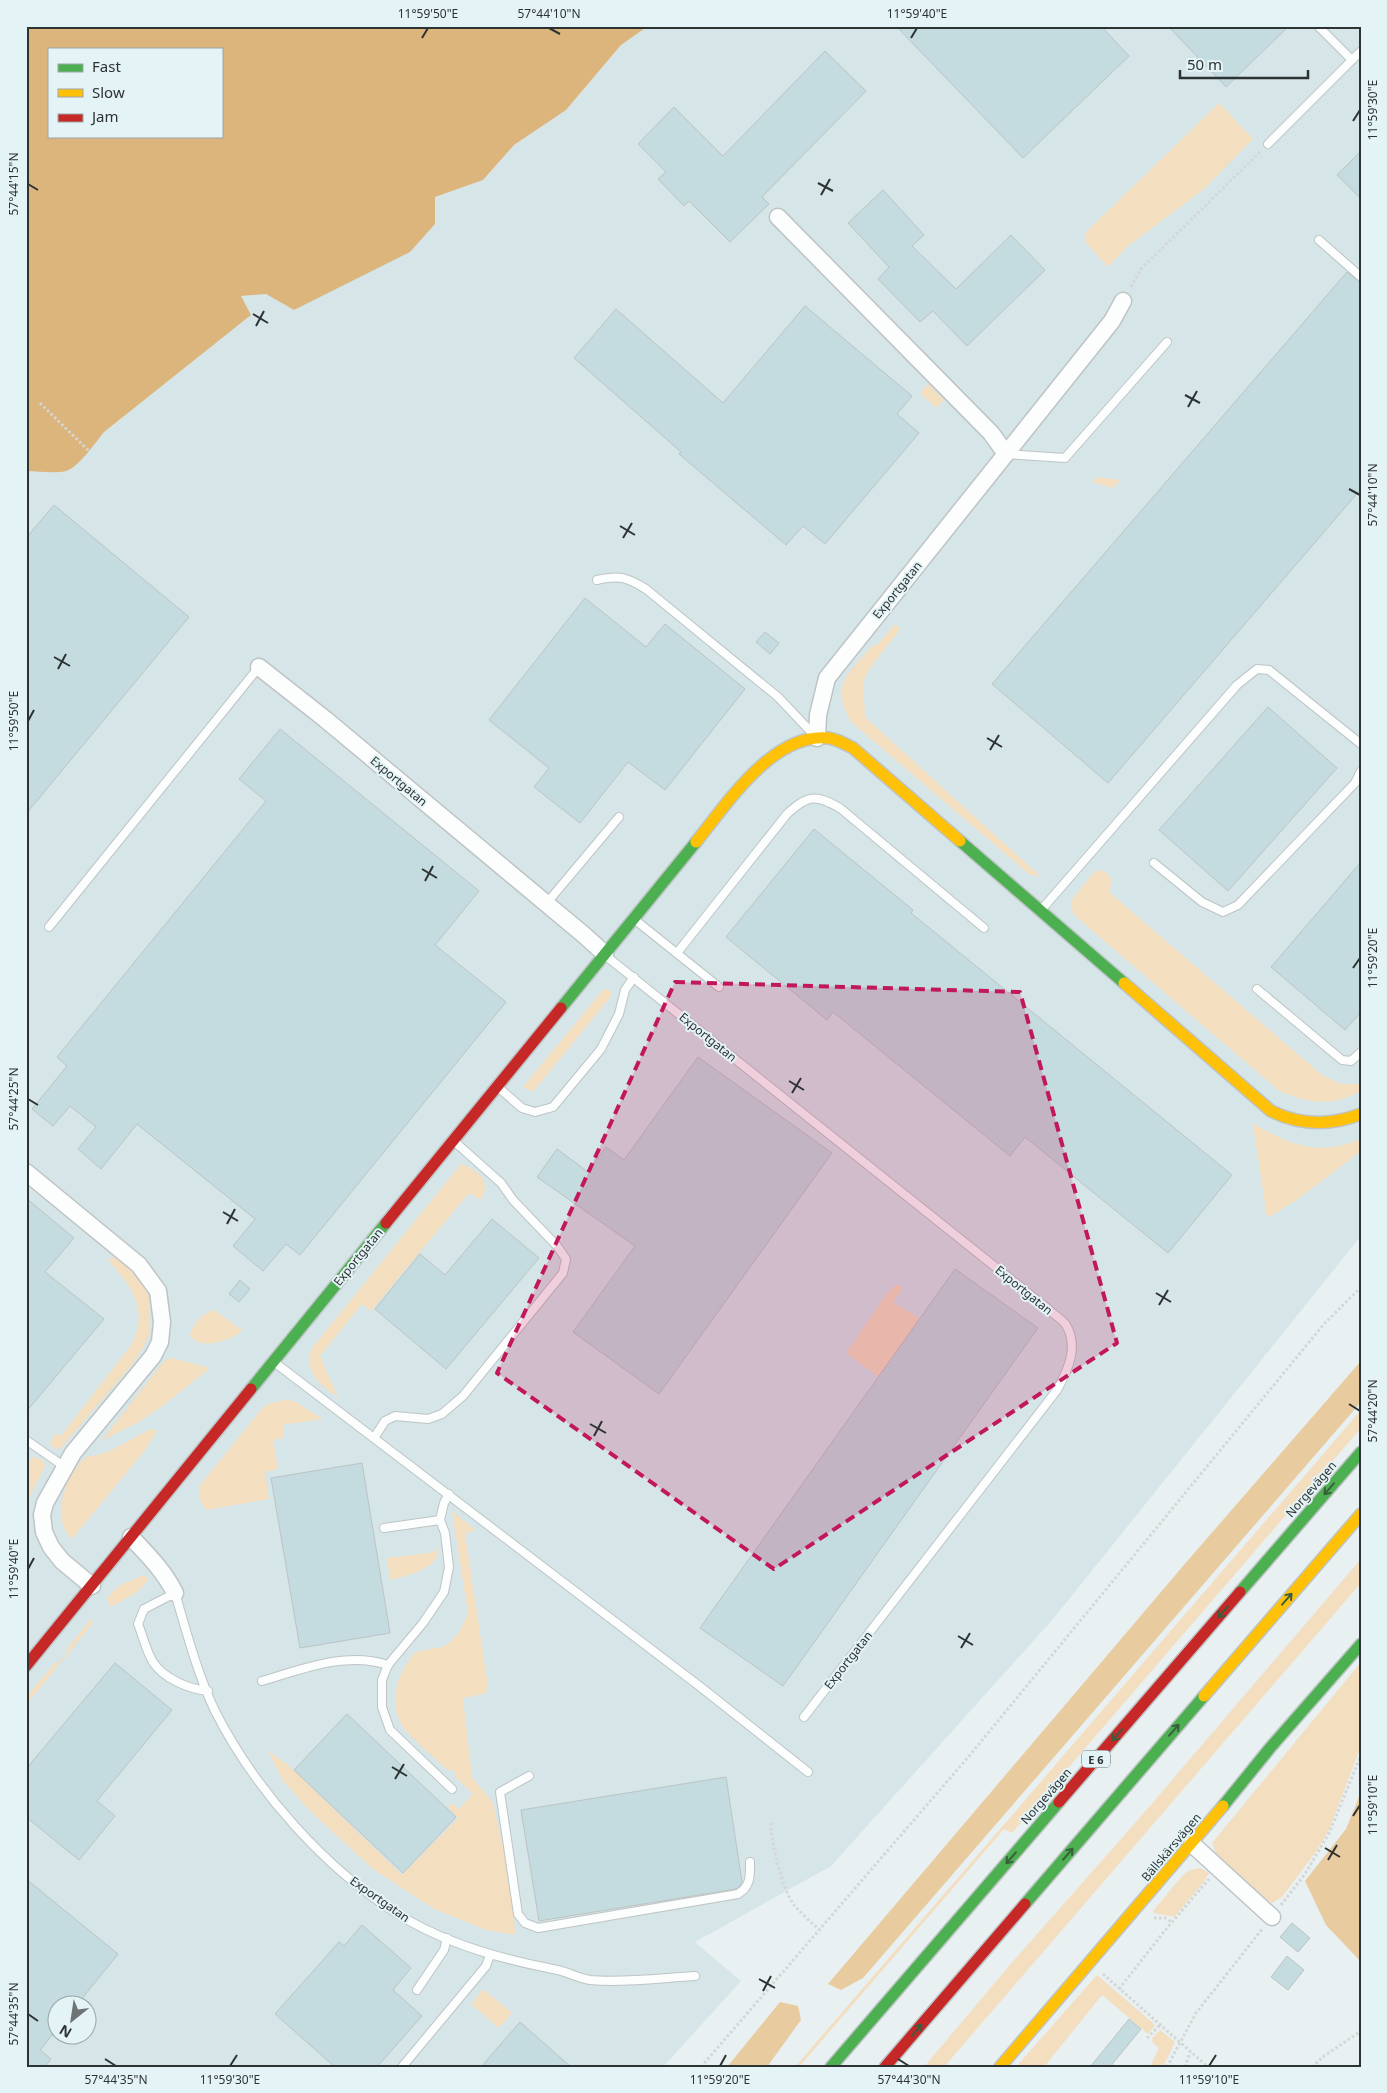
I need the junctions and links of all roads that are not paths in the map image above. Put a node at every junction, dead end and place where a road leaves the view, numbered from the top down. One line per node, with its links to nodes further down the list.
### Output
1 (1318, 26): 3 (lane)
2 (1361, 51): 3 (lane)
3 (1352, 60): 4 (lane)
4 (1268, 144)
5 (778, 216): 10 (street)
6 (1319, 240): 7 (lane)
7 (1361, 277)
8 (1123, 301): 10 (street, Exportgatan)
9 (1167, 342): 10 (lane)
10 (1006, 454): 13 (street, Exportgatan)
11 (597, 580): 13 (lane)
12 (259, 668): 18 (street, Exportgatan); 21 (lane)
13 (817, 738): 19 (main road, Exportgatan); 20 (main road, Exportgatan)
14 (1361, 744): 19 (lane)
15 (1361, 771): 17 (lane)
16 (619, 817): 18 (lane)
17 (1154, 863)
18 (546, 904): 24 (street, Exportgatan)
19 (1040, 911): 30 (main road, Exportgatan)
20 (634, 919): 23 (lane); 24 (main road, Exportgatan)
21 (49, 927)
22 (984, 928): 23 (lane)
23 (677, 953): 26 (lane)
24 (605, 954): 25 (lane, Exportgatan); 29 (main road, Exportgatan)
25 (634, 977): 29 (lane); 50 (lane, Exportgatan)
26 (719, 986)
27 (1257, 989): 28 (lane)
28 (1361, 1052)
29 (497, 1086): 31 (main road, Exportgatan)
30 (1361, 1114)
31 (454, 1141): 33 (main road, Exportgatan); 34 (lane)
32 (26, 1172): 37 (street)
33 (273, 1361): 34 (lane); 42 (main road, Exportgatan)
34 (374, 1438): 38 (lane)
35 (26, 1440): 37 (lane)
36 (1361, 1452): 62 (main road, Norgevägen / E 6, one-way to 62)
37 (65, 1467): 43 (street)
38 (450, 1494): 40 (lane); 51 (lane)
39 (1361, 1514): 63 (main road, one-way to 39)
40 (440, 1520): 41 (lane); 46 (lane)
41 (384, 1528)
42 (131, 1537): 43 (main road, Exportgatan); 44 (street, Exportgatan)
43 (92, 1586): 47 (main road, Exportgatan)
44 (175, 1593): 49 (lane, Exportgatan); 49 (lane)
45 (1361, 1644): 54 (main road, Bällskärsvägen)
46 (388, 1665): 48 (lane); 53 (lane)
47 (26, 1666)
48 (262, 1681)
49 (208, 1692): 57 (lane, Exportgatan)
50 (804, 1717)
51 (808, 1772)
52 (529, 1776): 55 (lane)
53 (452, 1788)
54 (1192, 1844): 56 (street); 64 (main road, Bällskärsvägen)
55 (750, 1862)
56 (1272, 1917)
57 (447, 1938): 58 (lane, Exportgatan); 60 (lane)
58 (490, 1955): 59 (lane, Exportgatan); 61 (lane)
59 (695, 1976)
60 (417, 1990)
61 (402, 2067)
62 (831, 2067)
63 (885, 2067)
64 (1000, 2067)

